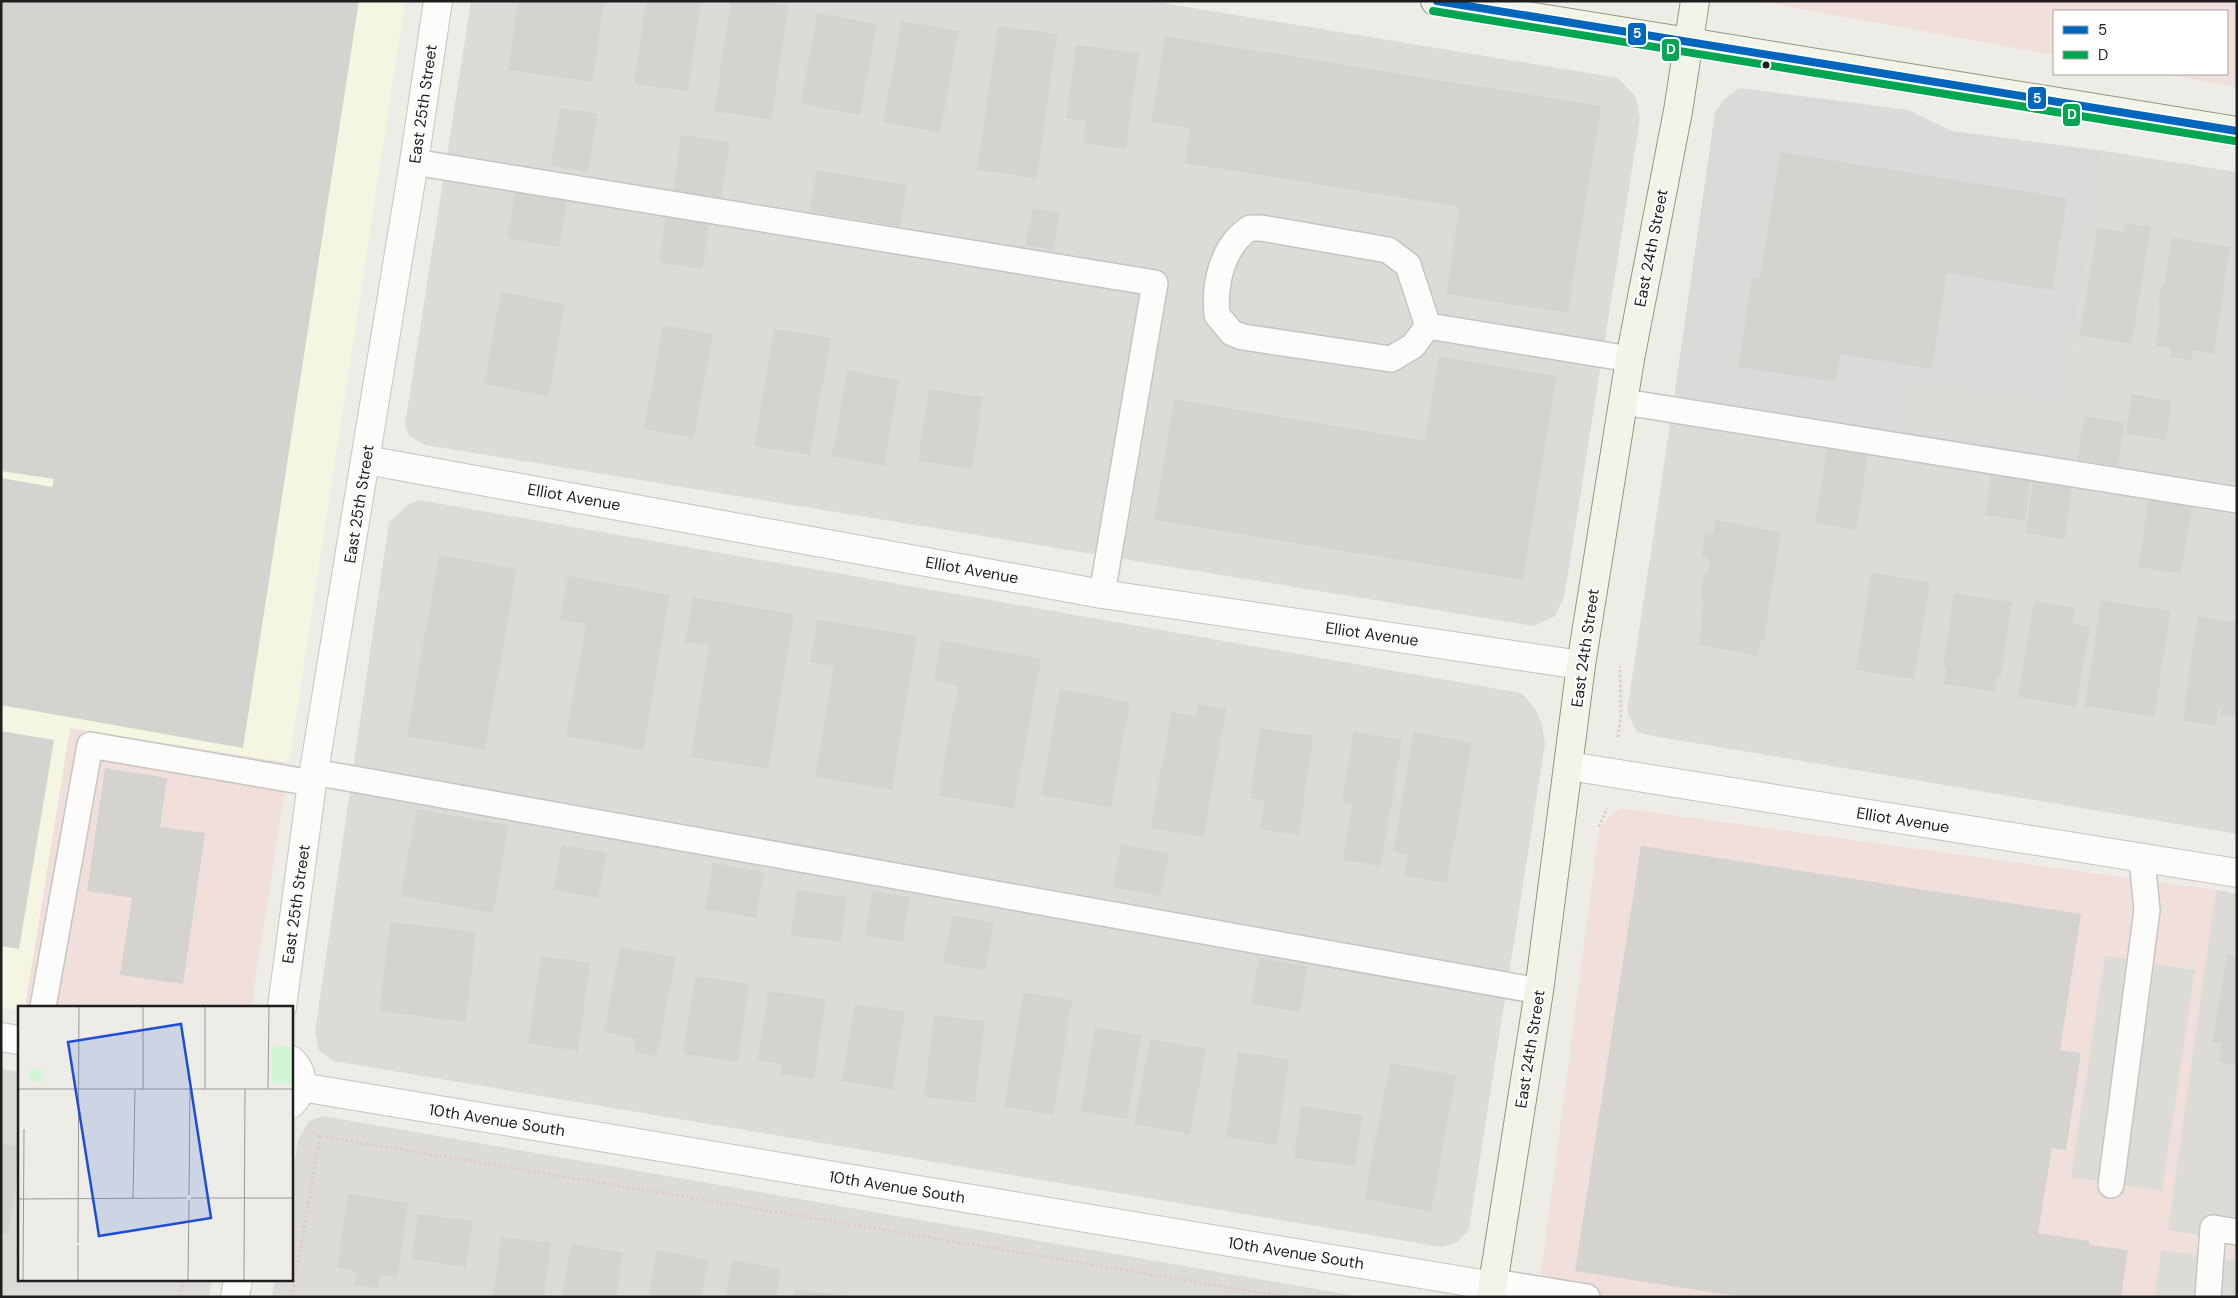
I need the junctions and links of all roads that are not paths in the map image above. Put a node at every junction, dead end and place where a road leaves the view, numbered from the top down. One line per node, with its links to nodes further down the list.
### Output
1 (438, 1): 6 (street, East 25th Street)
2 (1435, 1): 4 (street)
3 (1695, 1): 4 (street, East 24th Street)
4 (1688, 42): 5 (street); 8 (street, East 24th Street)
5 (2237, 131)
6 (414, 162): 10 (street, East 25th Street); 12 (lane)
7 (1428, 326): 7 (lane); 8 (lane)
8 (1630, 359): 9 (street, East 24th Street)
9 (1624, 402): 11 (lane); 13 (street, East 24th Street)
10 (366, 460): 12 (street, Elliot Avenue); 15 (street, East 25th Street)
11 (2237, 500)
12 (1102, 594): 13 (street, Elliot Avenue)
13 (1581, 666): 14 (street, East 24th Street)
14 (1569, 766): 16 (street, Elliot Avenue); 18 (street, East 24th Street)
15 (313, 777): 18 (lane); 19 (lane); 20 (street, East 25th Street)
16 (2142, 859): 17 (street, Elliot Avenue); 25 (lane)
17 (2237, 873)
18 (1539, 991): 28 (street, East 24th Street)
19 (43, 1006)
20 (282, 1006)
21 (1, 1037): 22 (street)
22 (18, 1040)
23 (292, 1061): 24 (street)
24 (296, 1096): 28 (street, 10th Avenue South)
25 (2111, 1185)
26 (2225, 1230): 31 (lane)
27 (238, 1280): 29 (street)
28 (1492, 1288): 30 (lane)
29 (235, 1297)
30 (1587, 1297)
31 (2208, 1297)

